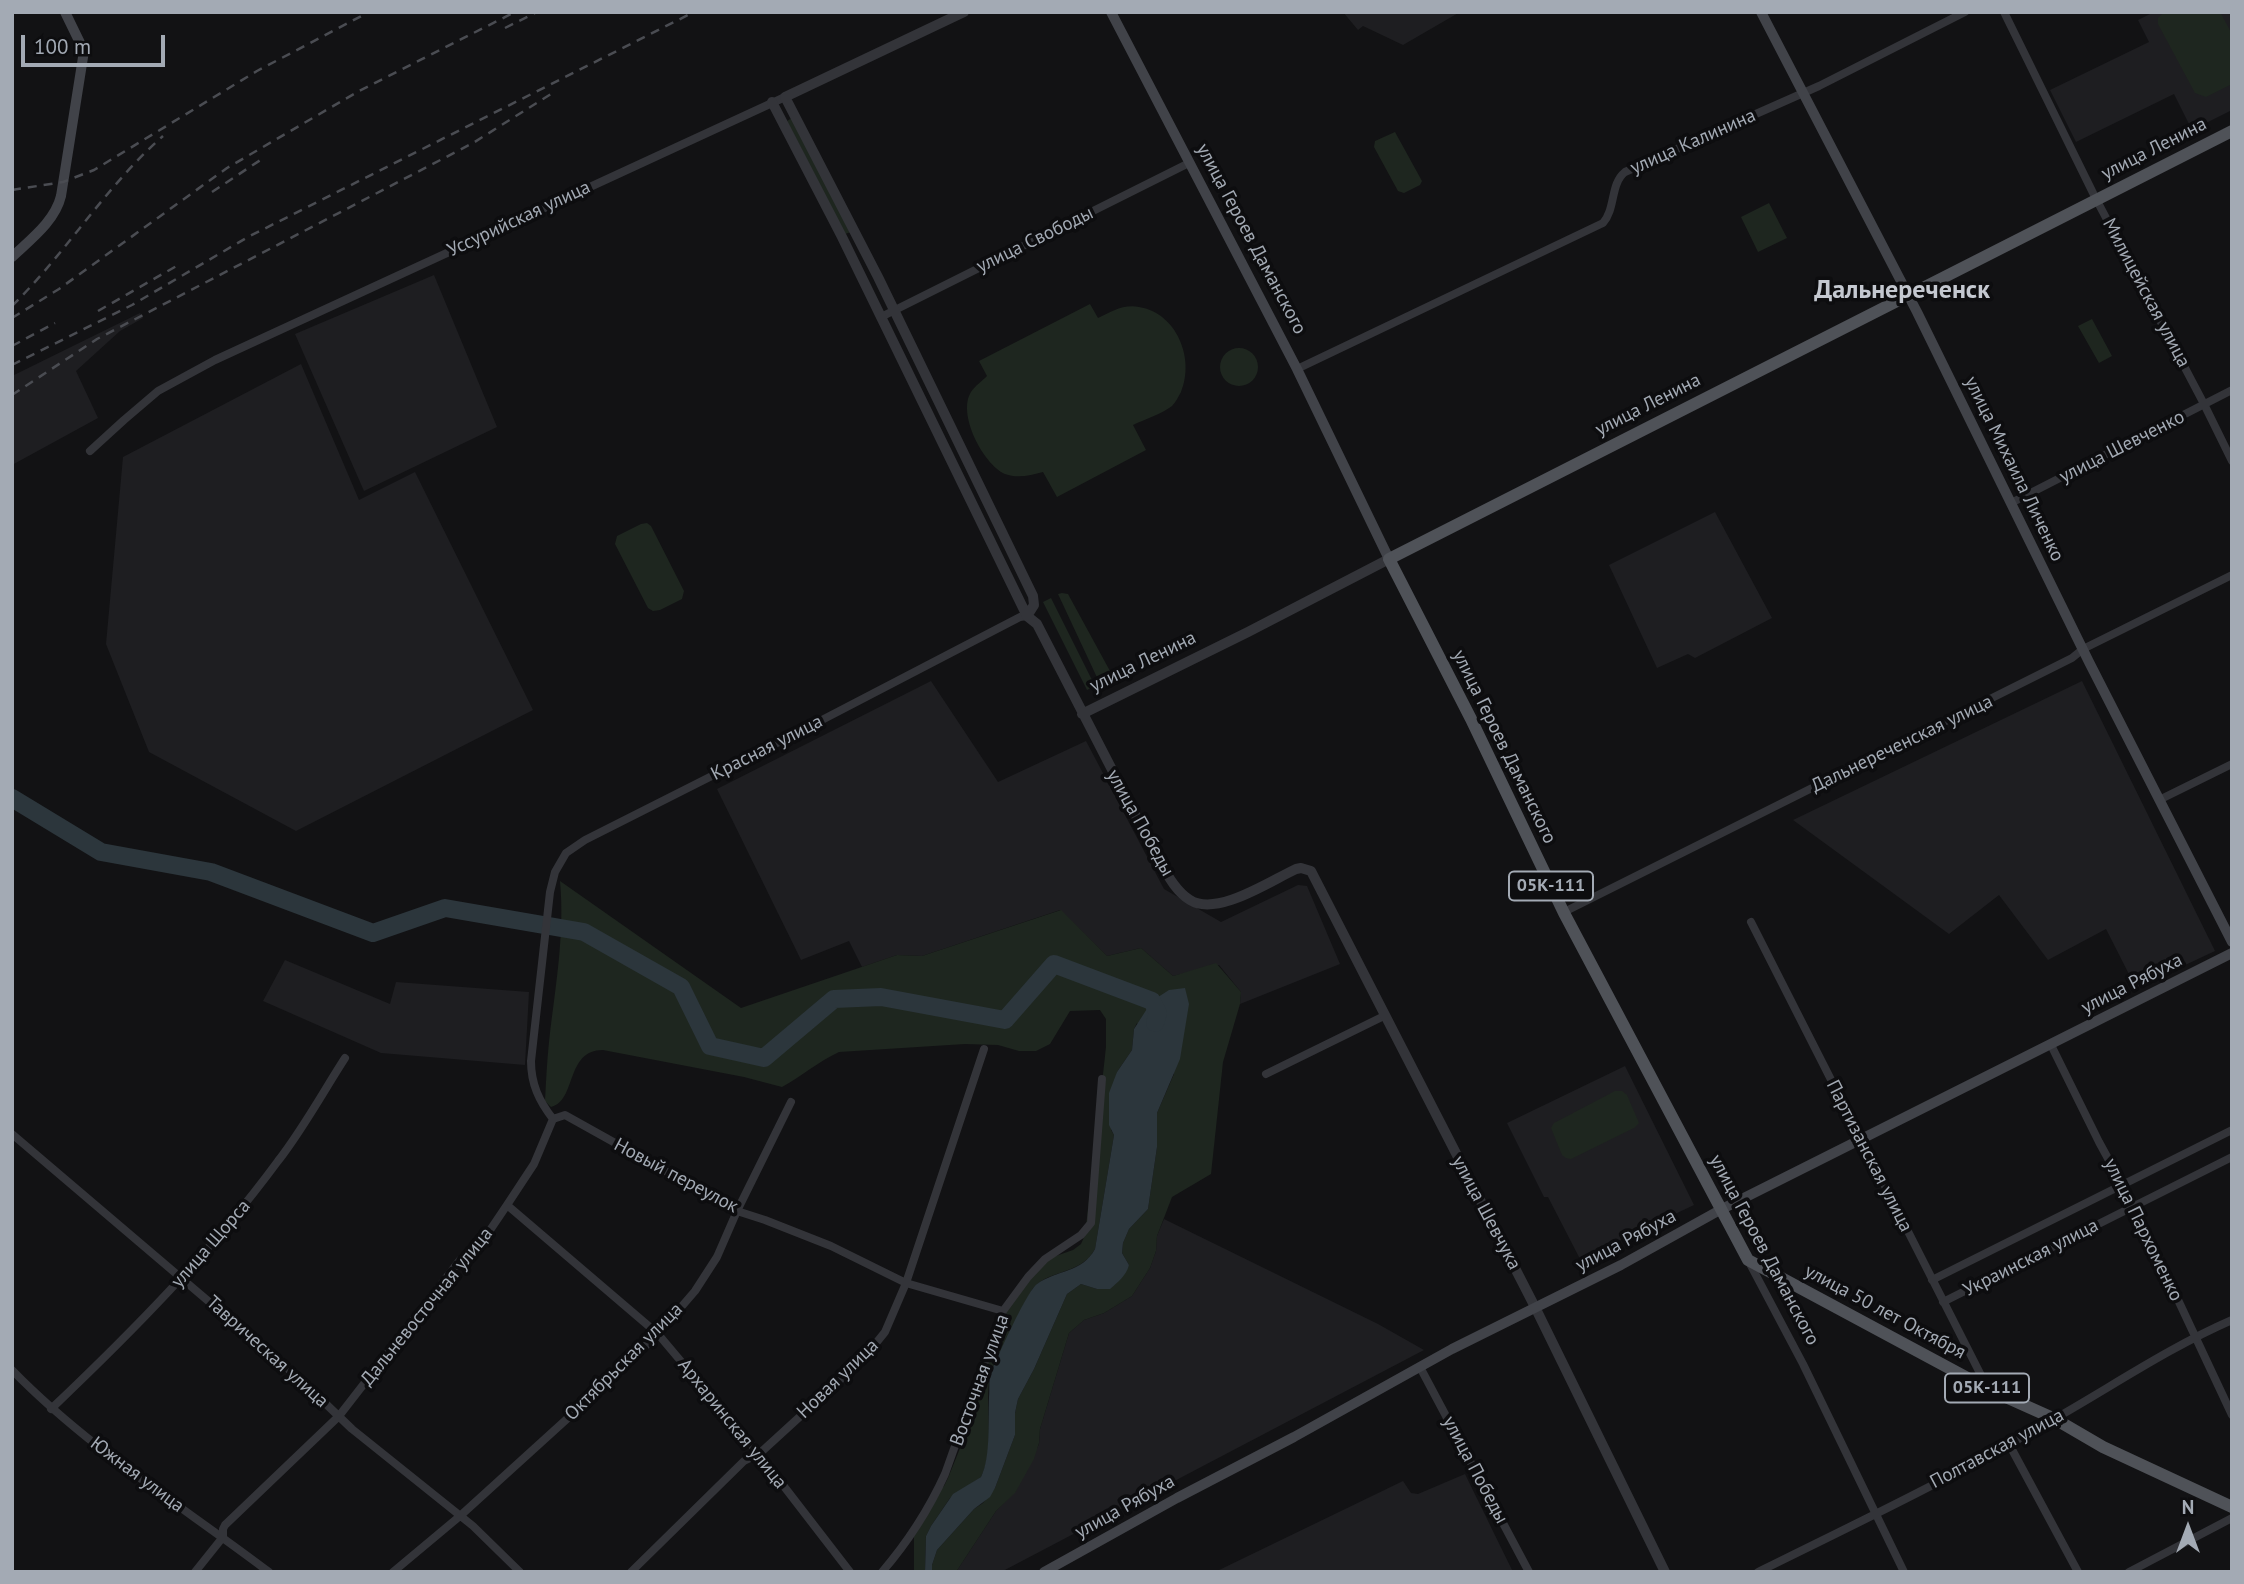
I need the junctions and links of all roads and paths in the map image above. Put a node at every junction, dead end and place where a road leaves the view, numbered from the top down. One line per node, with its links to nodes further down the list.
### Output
1 (65, 12): 13 (main road)
2 (964, 12): 8 (street, Уссурийская улица)
3 (1111, 12): 11 (main road, улица Героев Даманского / 05К-111)
4 (1761, 12): 7 (main road, улица Михаила Личенко)
5 (1965, 12): 7 (street, улица Калинина)
6 (2004, 12): 12 (street, Милицейская улица)
7 (1802, 93): 14 (main road, улица Михаила Личенко); 17 (street, улица Калинина)
8 (785, 97): 9 (street, Уссурийская улица); 15 (street)
9 (772, 102): 16 (street, улица Победы); 20 (street, Уссурийская улица)
10 (2232, 131): 12 (main road, улица Ленина)
11 (1189, 163): 15 (street, улица Свободы); 17 (main road, улица Героев Даманского / 05К-111)
12 (2097, 200): 14 (main road, улица Ленина); 19 (street, Милицейская улица)
13 (12, 257)
14 (1907, 295): 22 (main road, улица Михаила Личенко); 23 (main road, улица Ленина)
15 (894, 311): 16 (street, улица Свободы); 25 (street)
16 (881, 317): 25 (street, улица Победы)
17 (1297, 369): 23 (main road, улица Героев Даманского / 05К-111)
18 (2232, 390): 19 (street, улица Шевченко)
19 (2204, 404): 21 (street, Милицейская улица); 22 (street, улица Шевченко)
20 (90, 451)
21 (2232, 461)
22 (2011, 503): 26 (main road, улица Михаила Личенко)
23 (1390, 558): 27 (street, улица Ленина); 50 (main road, улица Героев Даманского / 05К-111)
24 (2232, 575): 26 (street, Дальнереченская улица)
25 (1027, 616): 27 (street, улица Победы); 42 (street, Красная улица)
26 (2083, 649): 29 (main road, улица Михаила Личенко); 31 (street, Дальнереченская улица)
27 (1082, 714): 30 (street, улица Победы)
28 (2232, 764): 29 (street)
29 (2159, 800): 33 (main road, улица Михаила Личенко)
30 (1296, 869): 35 (street, улица Шевчука)
31 (1570, 909)
32 (1751, 922): 45 (street, Партизанская улица)
33 (2232, 942)
34 (2232, 953): 36 (main road, улица Рябуха)
35 (1384, 1016): 39 (street); 57 (street, улица Шевчука)
36 (2051, 1045): 45 (main road, улица Рябуха); 47 (street, улица Пархоменко)
37 (984, 1049): 55 (street, Новая улица)
38 (345, 1058): 53 (street, улица Щорса)
39 (1266, 1074)
40 (1102, 1079): 58 (street, Восточная улица)
41 (791, 1102): 51 (street, Октябрьская улица)
42 (553, 1119): 48 (street, Дальневосточная улица); 51 (street, Новый переулок)
43 (2232, 1130): 47 (street)
44 (12, 1134): 53 (street, Таврическая улица)
45 (1862, 1141): 50 (main road, улица Рябуха); 54 (street, Партизанская улица)
46 (2232, 1157): 49 (street, Украинская улица)
47 (2123, 1185): 49 (street, улица Пархоменко); 54 (street)
48 (507, 1205): 60 (street, Архаринская улица); 67 (street, Дальневосточная улица)
49 (2134, 1206): 56 (street, Украинская улица); 61 (street, улица Пархоменко)
50 (1720, 1210): 52 (main road, улица Героев Даманского / 05К-111); 57 (main road, улица Рябуха)
51 (737, 1211): 55 (street, Новый переулок); 60 (street, Октябрьская улица)
52 (1748, 1260): 64 (main road, улица 50 лет Октября / 05К-111); 72 (street, улица Героев Даманского)
53 (183, 1278): 65 (street, улица Щорса); 67 (street, Таврическая улица)
54 (1932, 1280): 56 (street, Партизанская улица)
55 (906, 1283): 58 (street, Новый переулок); 70 (street, Новая улица)
56 (1943, 1302): 64 (street, Партизанская улица)
57 (1536, 1309): 62 (main road, улица Рябуха); 85 (street, улица Шевчука)
58 (1003, 1311): 82 (street, Восточная улица)
59 (2232, 1320): 61 (street, Полтавская улица)
60 (658, 1334): 70 (street, Архаринская улица); 73 (street, Октябрьская улица)
61 (2194, 1336): 66 (street, улица Пархоменко); 68 (street, Полтавская улица)
62 (1421, 1369): 83 (main road, улица Рябуха); 84 (street, улица Победы)
63 (12, 1370): 65 (street, Южная улица)
64 (1988, 1389): 68 (main road, улица 50 лет Октября / 05К-111)
65 (51, 1409): 75 (street, Южная улица)
66 (2232, 1415)
67 (339, 1416): 73 (street, Таврическая улица); 75 (street, Дальневосточная улица)
68 (2055, 1419): 69 (street, Полтавская улица); 71 (main road, улица 50 лет Октября / 05К-111)
69 (2009, 1444): 72 (street, Полтавская улица); 88 (street)
70 (759, 1454): 80 (street, Новая улица); 81 (street, Архаринская улица)
71 (2232, 1507)
72 (1877, 1514): 86 (street, Полтавская улица); 87 (street, улица Героев Даманского)
73 (460, 1516): 78 (street, Октябрьская улица); 79 (street, Таврическая улица)
74 (2232, 1518): 89 (street)
75 (223, 1537): 76 (street, Дальневосточная улица); 77 (street, Южная улица)
76 (195, 1572)
77 (269, 1572)
78 (393, 1572)
79 (520, 1572)
80 (631, 1572)
81 (850, 1572)
82 (882, 1572)
83 (1044, 1572)
84 (1530, 1572)
85 (1665, 1572)
86 (1758, 1572)
87 (1905, 1572)
88 (2078, 1572)
89 (2129, 1572)

